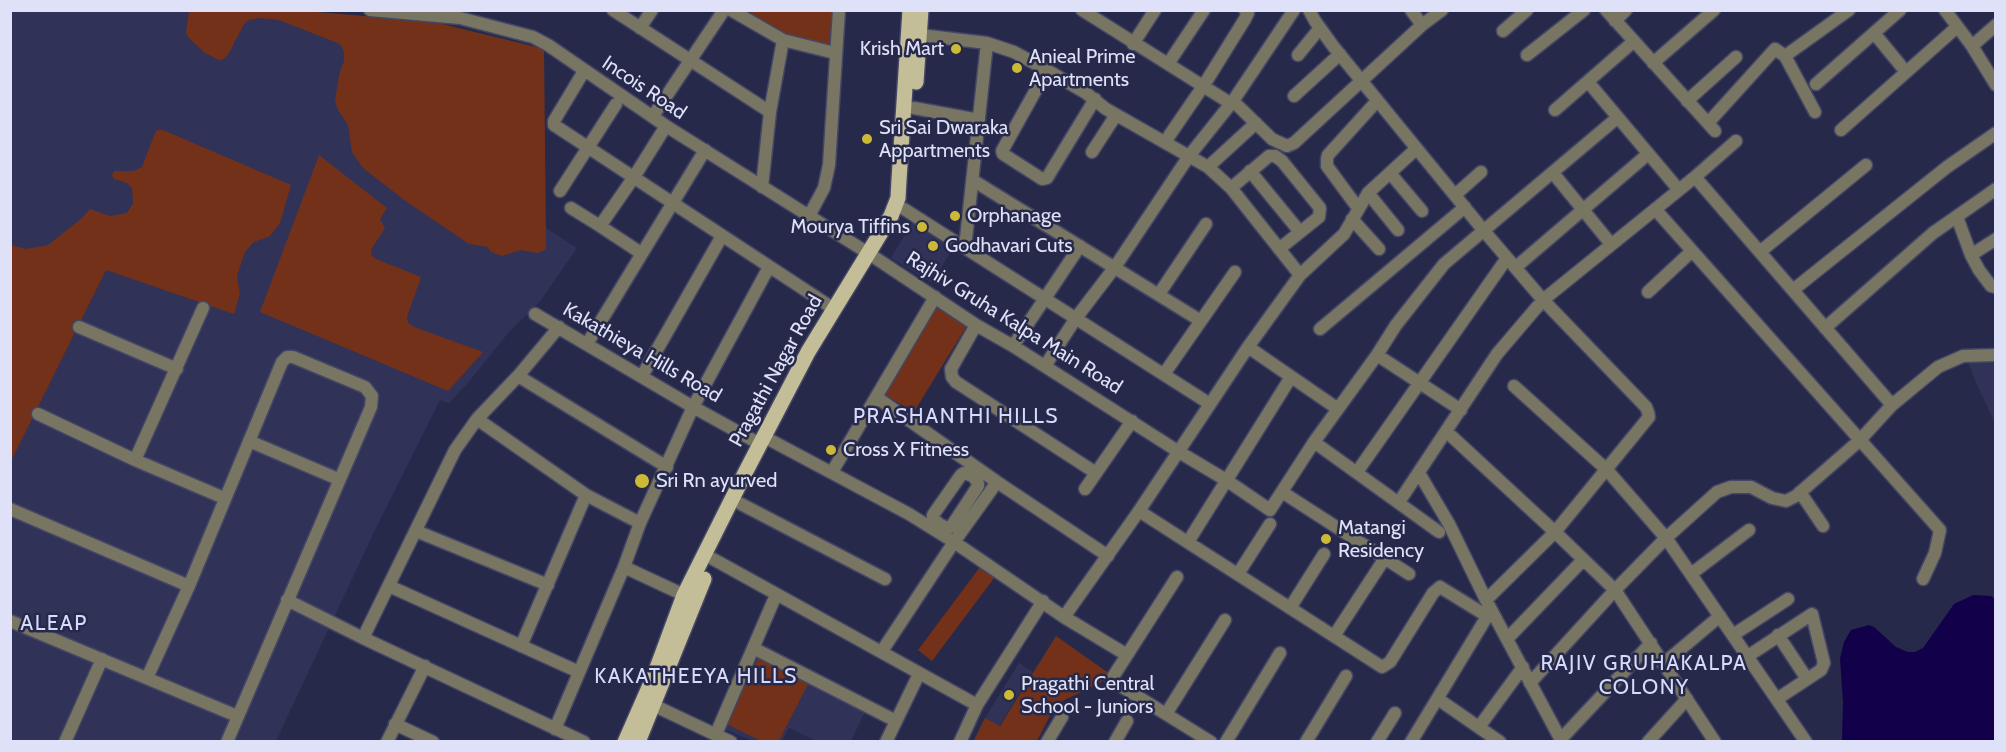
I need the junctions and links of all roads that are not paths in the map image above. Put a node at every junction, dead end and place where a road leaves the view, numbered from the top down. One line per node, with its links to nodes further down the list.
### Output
1 (370, 10): 23 (street, Incois Road)
2 (613, 10): 30 (street)
3 (652, 10): 30 (street)
4 (724, 10): 46 (street)
5 (731, 10): 35 (street)
6 (838, 10): 40 (street)
7 (1155, 10): 38 (street)
8 (1204, 10): 48 (street)
9 (1245, 10): 56 (street)
10 (1294, 10): 61 (street)
11 (1310, 10): 31 (street)
12 (1412, 10): 27 (street)
13 (1442, 10): 27 (street)
14 (1527, 10): 32 (street)
15 (1584, 10): 43 (street)
16 (1606, 10): 26 (street)
17 (1626, 10): 26 (street)
18 (1714, 10): 47 (street)
19 (1849, 10): 44 (street)
20 (1900, 10): 33 (street)
21 (1945, 10): 29 (street)
22 (911, 11): 34 (main road, Pragathi Nagar Road); 124 (main road, Pragathi Nagar Road)
23 (396, 12): 25 (street, Incois Road)
24 (1086, 12): 38 (street)
25 (460, 14): 50 (street, Incois Road)
26 (1615, 21): 36 (street)
27 (1422, 25): 52 (street)
28 (1995, 25): 39 (street)
29 (1958, 27): 39 (street); 51 (street)
30 (640, 28): 46 (street)
31 (1320, 28): 41 (street); 42 (street)
32 (1503, 31)
33 (1874, 33): 51 (street); 55 (street)
34 (920, 35): 37 (street); 63 (main road, Pragathi Nagar Road)
35 (783, 40): 40 (street); 65 (street)
36 (1633, 42): 47 (street); 54 (street)
37 (987, 43): 49 (street); 70 (street)
38 (1134, 44): 48 (street)
39 (1972, 46): 53 (street)
40 (836, 53): 107 (street)
41 (1340, 54): 52 (street); 57 (street)
42 (1298, 55)
43 (1527, 55)
44 (1785, 56): 60 (street); 66 (street)
45 (1736, 57): 60 (street)
46 (690, 60): 65 (street); 68 (street)
47 (1653, 63): 60 (street)
48 (1168, 64): 56 (street)
49 (1047, 70): 58 (street); 58 (street)
50 (584, 71): 68 (street, Incois Road); 77 (street)
51 (1906, 72): 73 (street)
52 (1362, 80): 59 (street); 71 (street)
53 (1994, 80)
54 (1589, 83): 64 (street); 69 (street)
55 (1816, 84)
56 (1204, 85): 61 (street); 75 (street)
57 (1294, 96)
58 (1095, 99): 67 (street)
59 (1377, 101): 78 (street); 106 (street)
60 (1687, 101)
61 (1232, 102): 71 (street); 82 (street)
62 (616, 104): 77 (street)
63 (914, 108): 70 (street); 102 (main road, Pragathi Nagar Road)
64 (1555, 110)
65 (770, 112): 92 (street)
66 (1815, 112)
67 (1116, 115): 80 (street); 82 (street)
68 (653, 116): 72 (street, Incois Road)
69 (1617, 118): 81 (street); 88 (street)
70 (979, 120): 91 (street)
71 (1256, 123): 84 (street)
72 (666, 126): 79 (street, Incois Road); 89 (street)
73 (1840, 130)
74 (1995, 133): 132 (street)
75 (1169, 136)
76 (1737, 141): 90 (street)
77 (590, 147): 89 (street); 96 (street)
78 (1416, 149): 87 (street); 98 (street)
79 (705, 150): 92 (street, Incois Road); 99 (street)
80 (1092, 152)
81 (1648, 154): 95 (street); 104 (street)
82 (1189, 156): 84 (street); 128 (street)
83 (1866, 165): 122 (street)
84 (1208, 167): 93 (street)
85 (1250, 171): 93 (street); 113 (street); 113 (street)
86 (1481, 172): 98 (street)
87 (1390, 173): 97 (street); 105 (street)
88 (1553, 173): 104 (street); 112 (street)
89 (634, 177): 99 (street); 110 (street)
90 (1695, 177): 95 (street); 122 (street)
91 (974, 181): 117 (street); 118 (street)
92 (762, 187): 107 (street, Incois Road)
93 (1231, 188): 119 (street)
94 (1995, 189): 108 (street)
95 (1679, 190): 103 (street)
96 (560, 191)
97 (1368, 193): 106 (street); 111 (street)
98 (1455, 195): 100 (street)
99 (671, 203): 114 (street); 123 (street)
100 (1465, 207): 112 (street); 147 (street)
101 (571, 208): 110 (street)
102 (904, 209): 118 (street); 124 (main road, Pragathi Nagar Road)
103 (1655, 209): 116 (street); 121 (street)
104 (1582, 210): 116 (street); 126 (street)
105 (1422, 211)
106 (1355, 213): 120 (street); 130 (street)
107 (808, 216): 124 (street, Incois Road)
108 (1957, 217): 125 (street); 146 (street)
109 (1206, 224): 134 (street)
110 (600, 226): 123 (street)
111 (1398, 230)
112 (1484, 231): 126 (street); 151 (street)
113 (1300, 232): 119 (street)
114 (722, 236): 127 (street); 157 (street)
115 (1995, 239): 125 (street)
116 (1611, 244): 137 (street)
117 (1080, 246): 128 (street); 136 (street)
118 (965, 248): 136 (street)
119 (1279, 249): 130 (street)
120 (1379, 249)
121 (1692, 251): 133 (street); 172 (street)
122 (1761, 251): 132 (street)
123 (641, 253): 148 (street)
124 (871, 255): 135 (street, Rajhiv Gruha Kalpa Main Road); 139 (main road, Pragathi Nagar Road); 173 (main road, Pragathi Nagar Road)
125 (1971, 255): 131 (street)
126 (1512, 262): 137 (street); 159 (street)
127 (769, 267): 139 (street); 164 (street)
128 (1114, 267): 134 (street); 141 (street)
129 (1235, 272): 142 (street)
130 (1300, 275): 150 (street)
131 (1995, 288)
132 (1792, 290): 146 (street)
133 (1648, 292)
134 (1159, 294): 142 (street)
135 (935, 297): 143 (street, Rajhiv Gruha Kalpa Main Road); 161 (street)
136 (1045, 298): 141 (street); 149 (street)
137 (1543, 300): 166 (street); 178 (street)
138 (203, 308): 154 (street)
139 (834, 309): 173 (main road, Pragathi Nagar Road)
140 (535, 314): 145 (street, Kakathieya Hills Road)
141 (1076, 318): 153 (street); 155 (street)
142 (1201, 321): 155 (street)
143 (976, 325): 149 (street, Rajhiv Gruha Kalpa Main Road); 180 (street)
144 (79, 327): 154 (street)
145 (559, 327): 148 (street, Kakathieya Hills Road); 156 (street)
146 (1825, 328): 163 (street)
147 (1320, 329)
148 (587, 344): 157 (street, Kakathieya Hills Road)
149 (1013, 346): 153 (street, Rajhiv Gruha Kalpa Main Road)
150 (1248, 348): 158 (street); 162 (street)
151 (1377, 355): 159 (street); 165 (street)
152 (1995, 355): 163 (street)
153 (1045, 366): 169 (street, Rajhiv Gruha Kalpa Main Road)
154 (177, 369): 176 (street)
155 (1164, 374): 162 (street)
156 (518, 376): 168 (street); 177 (street)
157 (642, 376): 164 (street, Kakathieya Hills Road)
158 (1291, 377): 165 (street); 185 (street)
159 (1419, 382): 166 (street); 181 (street)
160 (1514, 386): 178 (street)
161 (876, 397): 179 (street); 182 (street)
162 (1210, 404): 175 (street)
163 (1892, 405): 172 (street)
164 (693, 407): 173 (street, Kakathieya Hills Road); 177 (street)
165 (1338, 409): 174 (street)
166 (1461, 410): 170 (street)
167 (38, 414): 176 (street)
168 (477, 419): 190 (street); 201 (street)
169 (1132, 421): 175 (street, Rajhiv Gruha Kalpa Main Road); 180 (street)
170 (1447, 432): 183 (street); 203 (street)
171 (249, 441): 184 (street); 184 (street); 191 (street)
172 (1859, 441): 189 (street); 218 (street)
173 (766, 442): 179 (street, Kakathieya Hills Road); 193 (main road, Pragathi Nagar Road); 224 (main road, Pragathi Nagar Road)
174 (1314, 442): 181 (street); 188 (street)
175 (1179, 452): 185 (street, Rajhiv Gruha Kalpa Main Road); 195 (street)
176 (135, 460): 191 (street)
177 (667, 467): 196 (street)
178 (1607, 470): 203 (street); 204 (street)
179 (832, 472): 199 (street, Kakathieya Hills Road)
180 (1096, 472): 187 (street)
181 (1357, 472): 192 (street)
182 (975, 473): 186 (street); 199 (street); 199 (street)
183 (1419, 473): 192 (street); 229 (street)
184 (339, 479): 226 (street)
185 (1227, 480): 188 (street, Rajhiv Gruha Kalpa Main Road); 206 (street)
186 (997, 482): 205 (street); 208 (street)
187 (1085, 489)
188 (1282, 492): 209 (street)
189 (1800, 492): 198 (street); 204 (street)
190 (586, 495): 196 (street); 219 (street)
191 (224, 498): 220 (street)
192 (1399, 502): 202 (street)
193 (741, 504): 210 (main road, Pragathi Nagar Road); 217 (street)
194 (10, 509): 220 (street)
195 (1139, 511): 206 (street); 208 (street)
196 (640, 523): 212 (street)
197 (1270, 524): 213 (street)
198 (1823, 526)
199 (937, 527): 205 (street, Kakathieya Hills Road)
200 (1749, 530): 215 (street)
201 (416, 531): 219 (street); 221 (street)
202 (1439, 532)
203 (1556, 532): 211 (street); 229 (street)
204 (1666, 538): 215 (street); 222 (street)
205 (954, 542): 227 (street, Kakathieya Hills Road); 242 (street)
206 (1188, 542): 213 (street)
207 (1324, 554): 228 (street)
208 (1108, 556): 231 (street)
209 (1384, 558): 214 (street); 236 (street)
210 (713, 559): 223 (street); 259 (main road, Pragathi Nagar Road)
211 (1583, 560): 222 (street); 238 (street)
212 (624, 567): 224 (street); 250 (street)
213 (1238, 574): 228 (street)
214 (1408, 574)
215 (1691, 574): 230 (street)
216 (1177, 577): 244 (street)
217 (885, 579)
218 (1923, 579)
219 (548, 585): 240 (street)
220 (189, 586): 253 (street)
221 (388, 586): 237 (street); 240 (street)
222 (1615, 590): 239 (street); 255 (street)
223 (776, 594): 241 (street); 242 (street)
224 (684, 595): 277 (main road, Pragathi Nagar Road)
225 (1788, 599): 234 (street)
226 (287, 600): 237 (street); 263 (street)
227 (1043, 601): 231 (street, Kakathieya Hills Road); 260 (street)
228 (1290, 608): 236 (street)
229 (1488, 608): 236 (street); 238 (street); 256 (street)
230 (1720, 616): 234 (street); 247 (street)
231 (1064, 617): 244 (street, Kakathieya Hills Road)
232 (1225, 620): 262 (street)
233 (11, 623): 246 (street)
234 (1733, 635): 245 (street)
235 (1778, 635): 245 (street); 254 (street); 254 (street)
236 (1334, 636)
237 (363, 638): 248 (street)
238 (1507, 639): 249 (street)
239 (1651, 643): 247 (street); 271 (street)
240 (521, 646): 250 (street)
241 (753, 648): 265 (street); 270 (street)
242 (882, 651): 251 (street)
243 (1280, 653): 285 (street)
244 (1127, 655): 262 (street)
245 (1748, 656): 258 (street)
246 (102, 659): 253 (street); 272 (street)
247 (1663, 664): 257 (street)
248 (425, 666): 267 (street); 269 (street)
249 (1523, 668): 255 (street); 268 (street)
250 (579, 672): 269 (street)
251 (919, 674): 260 (street); 265 (street)
252 (1346, 676): 286 (street)
253 (147, 678): 263 (street)
254 (1807, 679): 258 (street)
255 (1530, 683): 271 (street)
256 (1438, 699): 268 (street); 288 (street)
257 (1687, 699): 290 (street); 291 (street)
258 (1777, 699): 292 (street)
259 (653, 705): 270 (street); 278 (main road, Pragathi Nagar Road)
260 (977, 705): 281 (street)
261 (1395, 713): 287 (street)
262 (1166, 714): 284 (street)
263 (237, 716): 273 (street)
264 (1062, 717): 282 (street)
265 (896, 721): 280 (street)
266 (1127, 721): 283 (street)
267 (395, 724): 274 (street); 275 (street)
268 (1479, 727): 289 (street)
269 (555, 729): 276 (street)
270 (716, 734): 279 (street)
271 (1561, 740)
272 (65, 741)
273 (227, 741)
274 (387, 741)
275 (433, 741)
276 (584, 741)
277 (625, 741)
278 (638, 741)
279 (731, 741)
280 (886, 741)
281 (960, 741)
282 (1047, 741)
283 (1115, 741)
284 (1211, 741)
285 (1226, 741)
286 (1305, 741)
287 (1377, 741)
288 (1411, 741)
289 (1500, 741)
290 (1648, 741)
291 (1715, 741)
292 (1806, 741)

